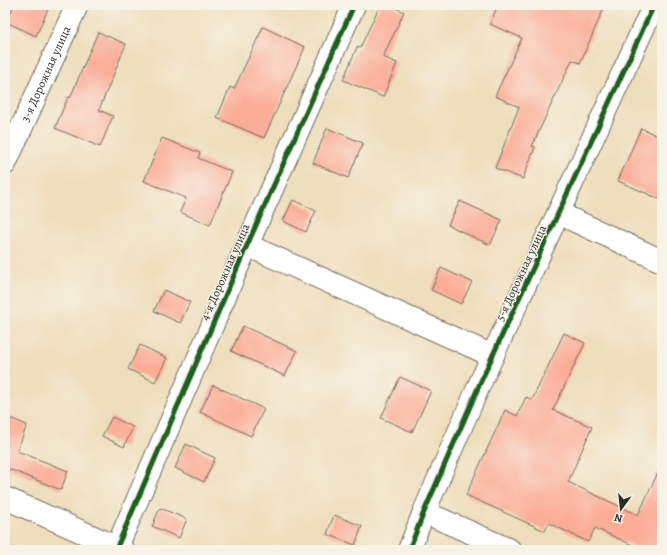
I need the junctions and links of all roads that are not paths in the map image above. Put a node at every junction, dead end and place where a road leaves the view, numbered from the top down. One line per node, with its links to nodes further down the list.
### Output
1 (77, 5): 4 (street, 3-я Дорожная улица)
2 (354, 5): 6 (street, 4-я Дорожная улица)
3 (654, 5): 5 (street, 5-я Дорожная улица)
4 (5, 164)
5 (560, 214): 7 (street); 8 (street, 5-я Дорожная улица)
6 (247, 245): 8 (street); 11 (street, 4-я Дорожная улица)
7 (662, 261)
8 (493, 356): 10 (street, 5-я Дорожная улица)
9 (5, 498): 11 (street)
10 (424, 512): 12 (street, 5-я Дорожная улица); 13 (street)
11 (120, 549)
12 (409, 550)
13 (510, 550)

